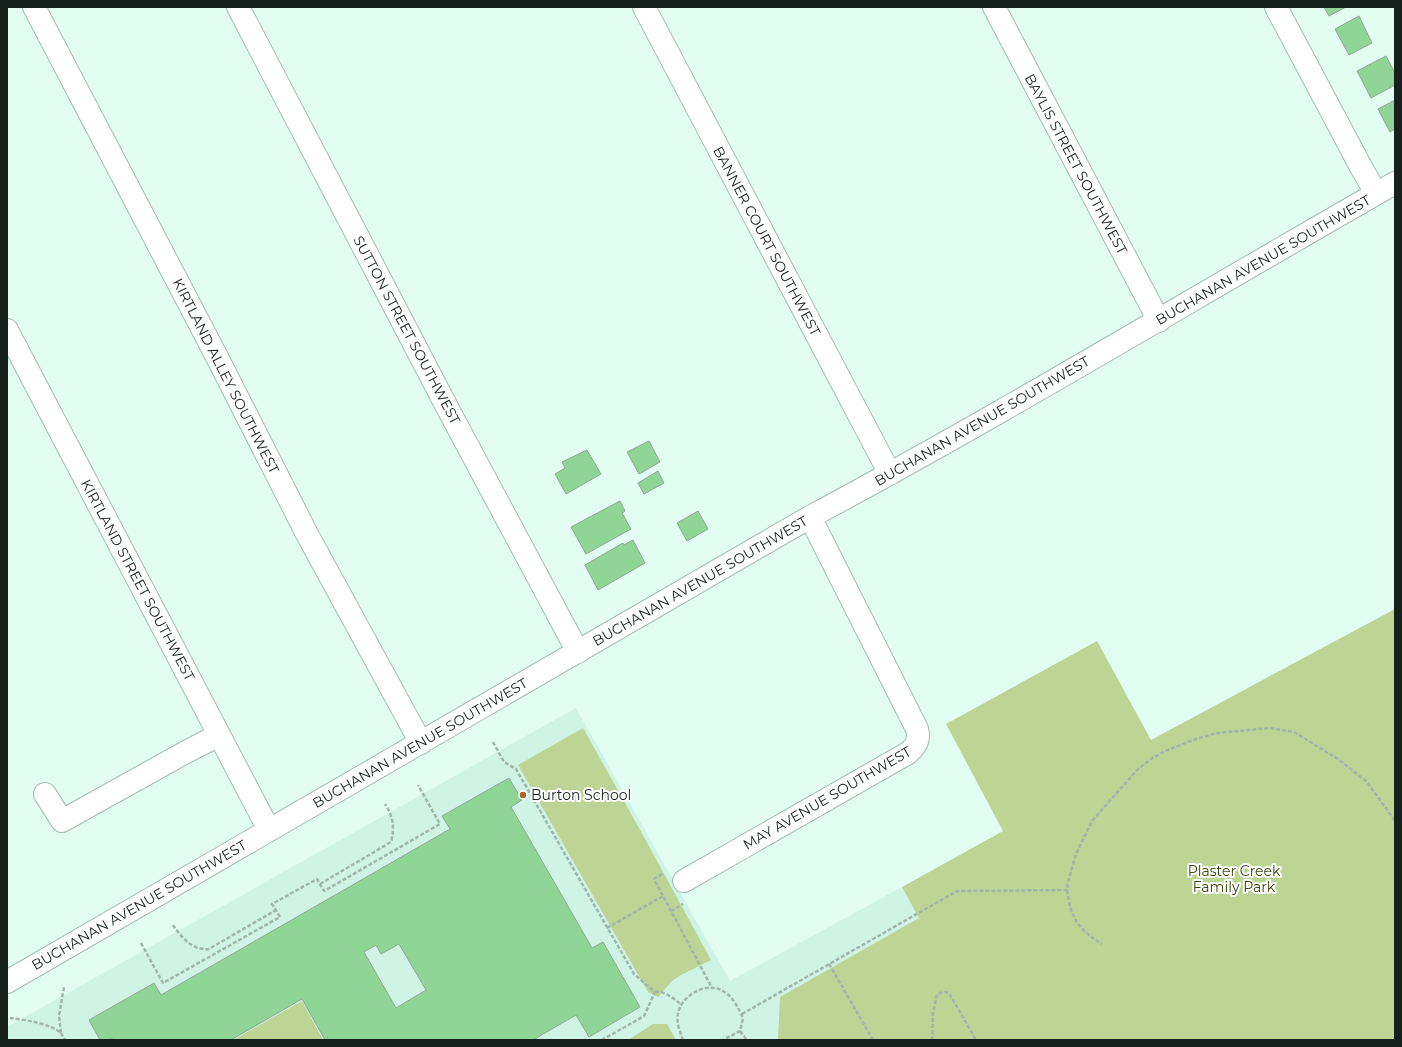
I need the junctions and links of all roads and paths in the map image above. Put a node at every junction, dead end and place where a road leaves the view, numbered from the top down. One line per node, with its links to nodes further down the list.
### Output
1 (34, 7): 15 (street, KIRTLAND ALLEY SOUTHWEST)
2 (238, 7): 12 (street, SUTTON STREET SOUTHWEST)
3 (644, 7): 10 (street, BANNER COURT SOUTHWEST)
4 (994, 7): 8 (street, BAYLIS STREET SOUTHWEST)
5 (1276, 7): 7 (street)
6 (1395, 183): 7 (street, BUCHANAN AVENUE SOUTHWEST)
7 (1376, 193): 8 (street, BUCHANAN AVENUE SOUTHWEST)
8 (1159, 321): 10 (street, BUCHANAN AVENUE SOUTHWEST)
9 (7, 330): 13 (street, KIRTLAND STREET SOUTHWEST)
10 (890, 474): 11 (street, BUCHANAN AVENUE SOUTHWEST)
11 (810, 517): 12 (street, BUCHANAN AVENUE SOUTHWEST); 21 (street, MAY AVENUE SOUTHWEST)
12 (578, 652): 15 (street, BUCHANAN AVENUE SOUTHWEST)
13 (220, 735): 17 (street); 20 (street, KIRTLAND STREET SOUTHWEST)
14 (493, 742): 29 (path)
15 (421, 743): 20 (street, BUCHANAN AVENUE SOUTHWEST)
16 (418, 785): 22 (path)
17 (45, 794)
18 (385, 804): 22 (path)
19 (1395, 821): 23 (path)
20 (269, 830): 33 (street, BUCHANAN AVENUE SOUTHWEST)
21 (675, 876): 24 (path)
22 (320, 884): 26 (path)
23 (1066, 890): 31 (path); 32 (path)
24 (663, 896): 27 (path); 29 (path)
25 (683, 904): 27 (path)
26 (276, 910): 28 (path); 30 (path)
27 (671, 911): 35 (path)
28 (173, 925)
29 (607, 928): 36 (path)
30 (141, 943)
31 (1102, 944)
32 (829, 964): 38 (path); 47 (path)
33 (7, 982)
34 (64, 987): 41 (path)
35 (712, 988): 37 (path); 38 (path)
36 (655, 992): 37 (path); 43 (path)
37 (682, 1005): 44 (path)
38 (742, 1014): 40 (path)
39 (10, 1018): 41 (path)
40 (740, 1031): 45 (path); 46 (path)
41 (61, 1033): 42 (path)
42 (65, 1040)
43 (602, 1040)
44 (684, 1040)
45 (723, 1040)
46 (747, 1040)
47 (873, 1040)
48 (932, 1040): 49 (path)
49 (976, 1040)

